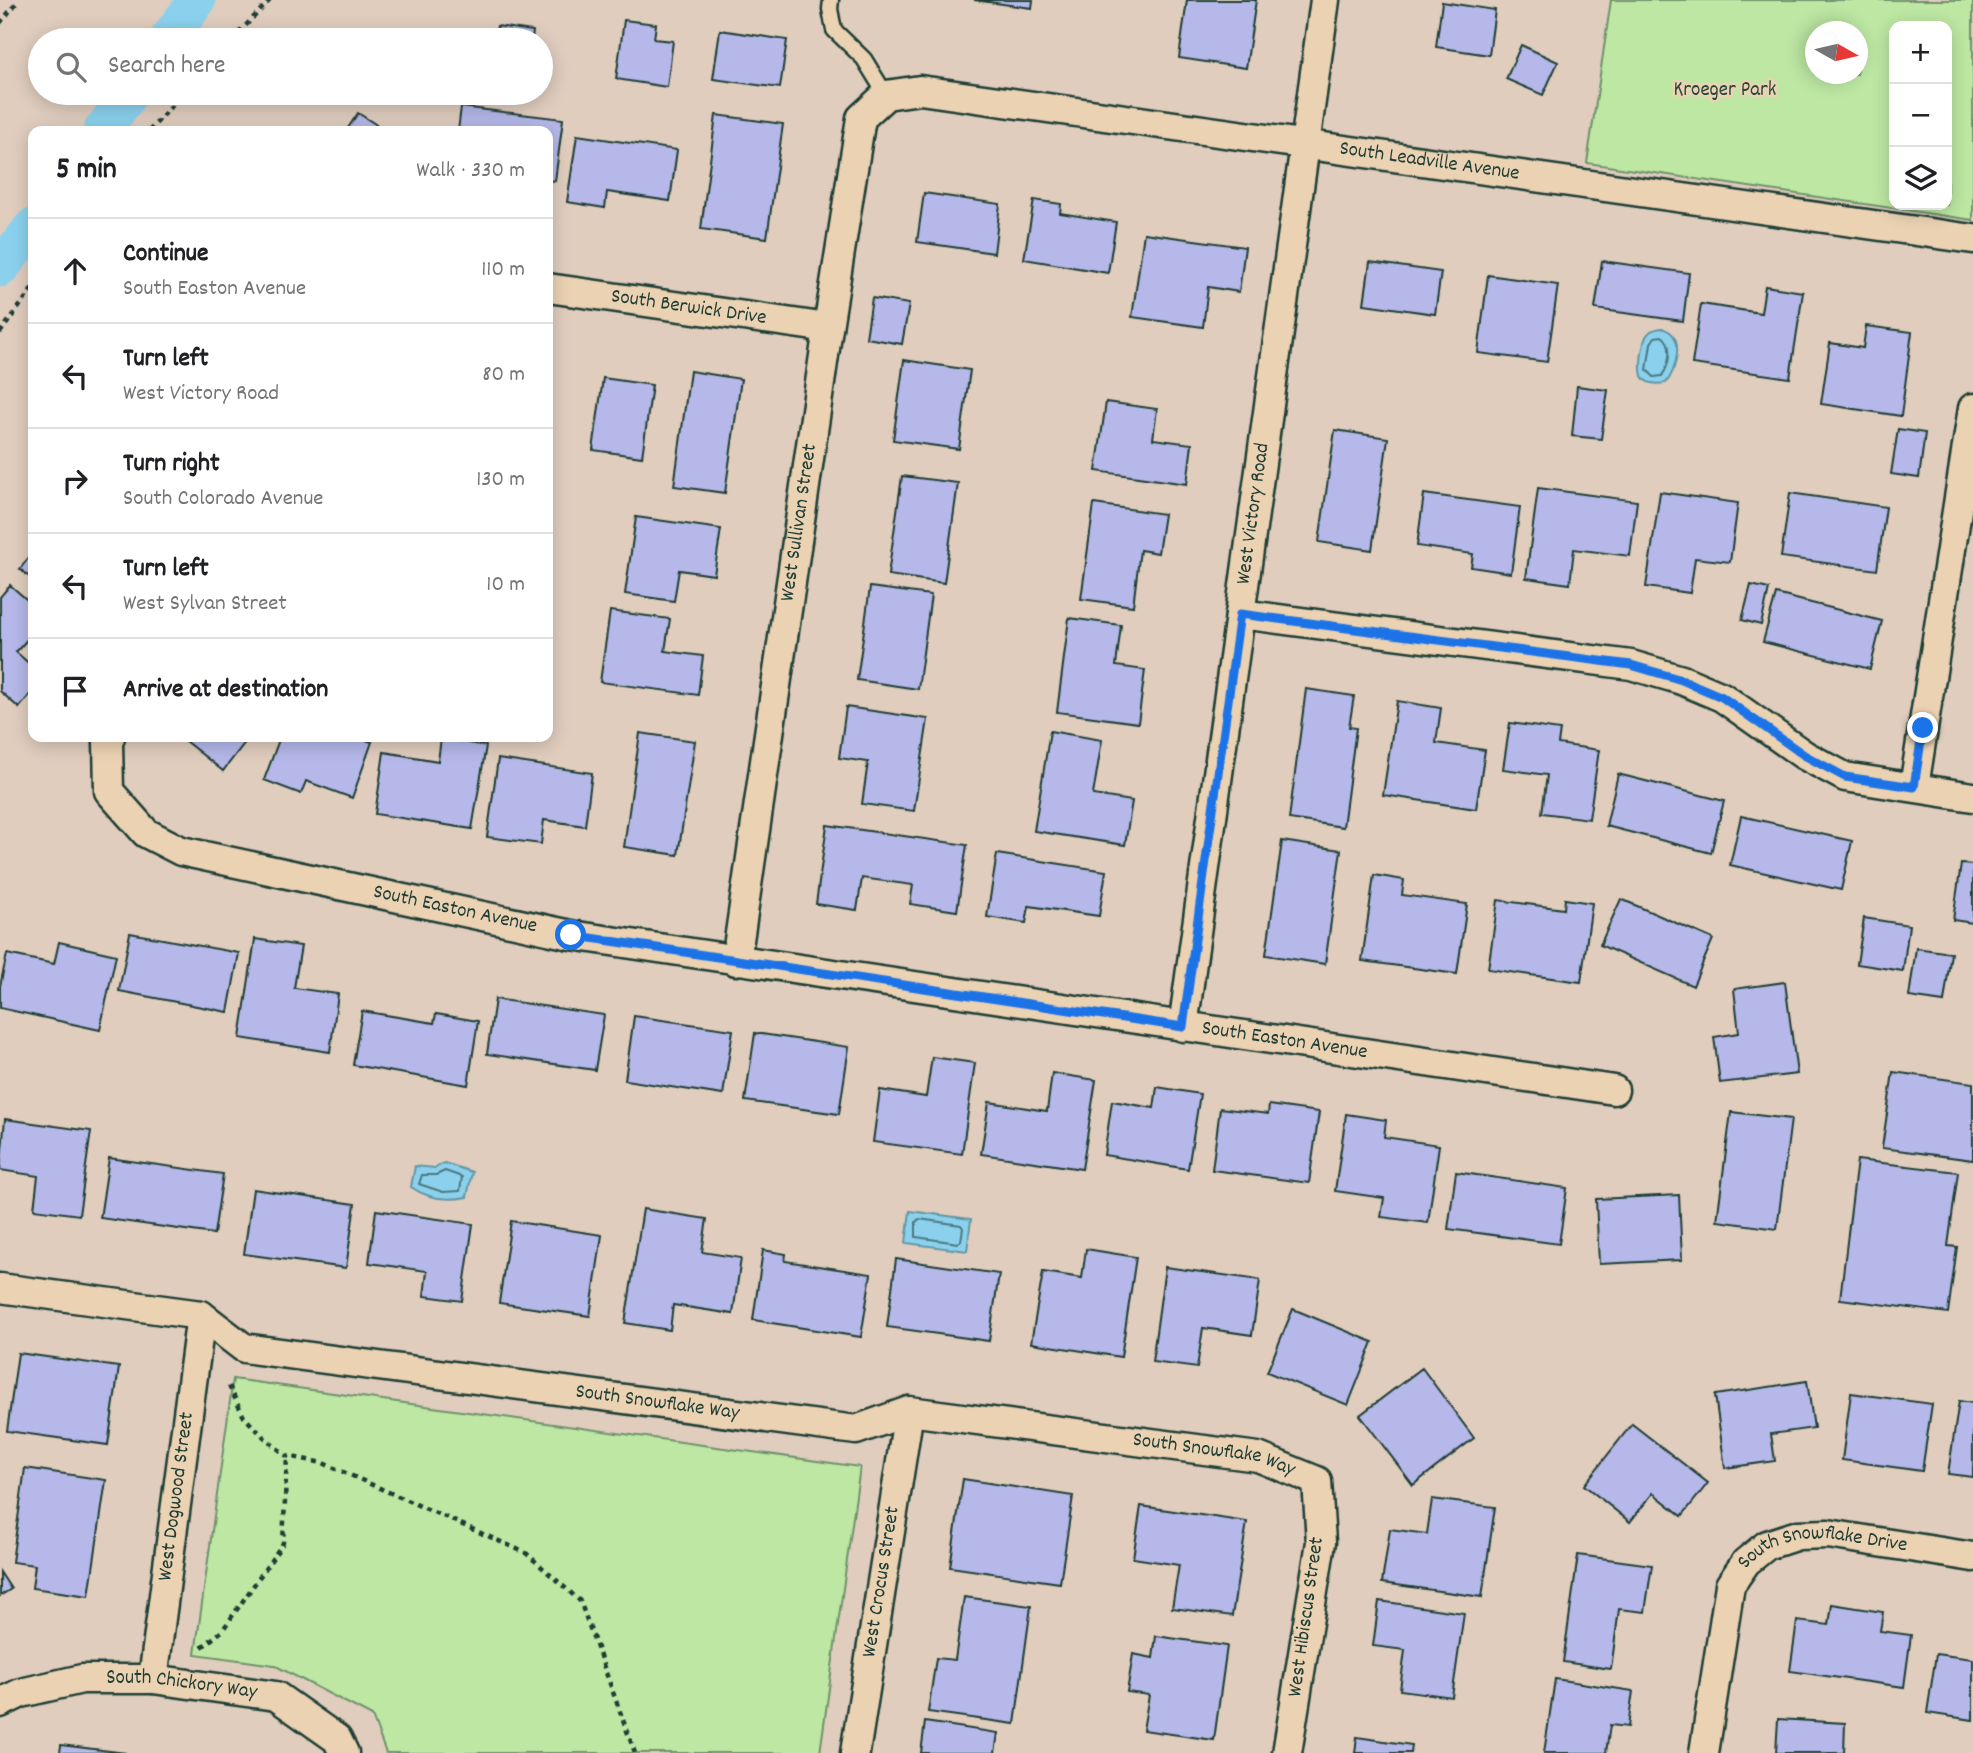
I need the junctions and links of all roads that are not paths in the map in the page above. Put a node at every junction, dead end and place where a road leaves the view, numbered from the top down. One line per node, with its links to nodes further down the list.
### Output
1 (831, 0): 3 (lane)
2 (1325, 0): 4 (street, West Victory Road)
3 (886, 96): 4 (street, South Leadville Avenue); 7 (street, West Sullivan Street)
4 (1305, 145): 5 (street, South Leadville Avenue); 9 (street, West Victory Road)
5 (1973, 239)
6 (553, 289): 7 (street, South Berwick Drive)
7 (828, 328): 13 (street, West Sullivan Street)
8 (1973, 408): 11 (street)
9 (1240, 614): 11 (street); 14 (street, West Victory Road)
10 (108, 742): 13 (street, South Easton Avenue)
11 (1914, 787): 12 (street)
12 (1973, 797)
13 (736, 961): 14 (street, South Easton Avenue)
14 (1183, 1027): 15 (street, South Easton Avenue)
15 (1614, 1090)
16 (0, 1288): 17 (street, South Snowflake Way)
17 (201, 1315): 18 (street, South Snowflake Way); 21 (street, West Dogwood Street)
18 (909, 1411): 19 (street, South Snowflake Way); 24 (street, West Crocus Street)
19 (1317, 1481): 25 (street, West Hibiscus Street)
20 (1973, 1557): 26 (street, South Snowflake Drive)
21 (152, 1679): 22 (street, South Chickory Way); 23 (street, South Chickory Way)
22 (0, 1703)
23 (344, 1753)
24 (855, 1753)
25 (1287, 1753)
26 (1703, 1753)

